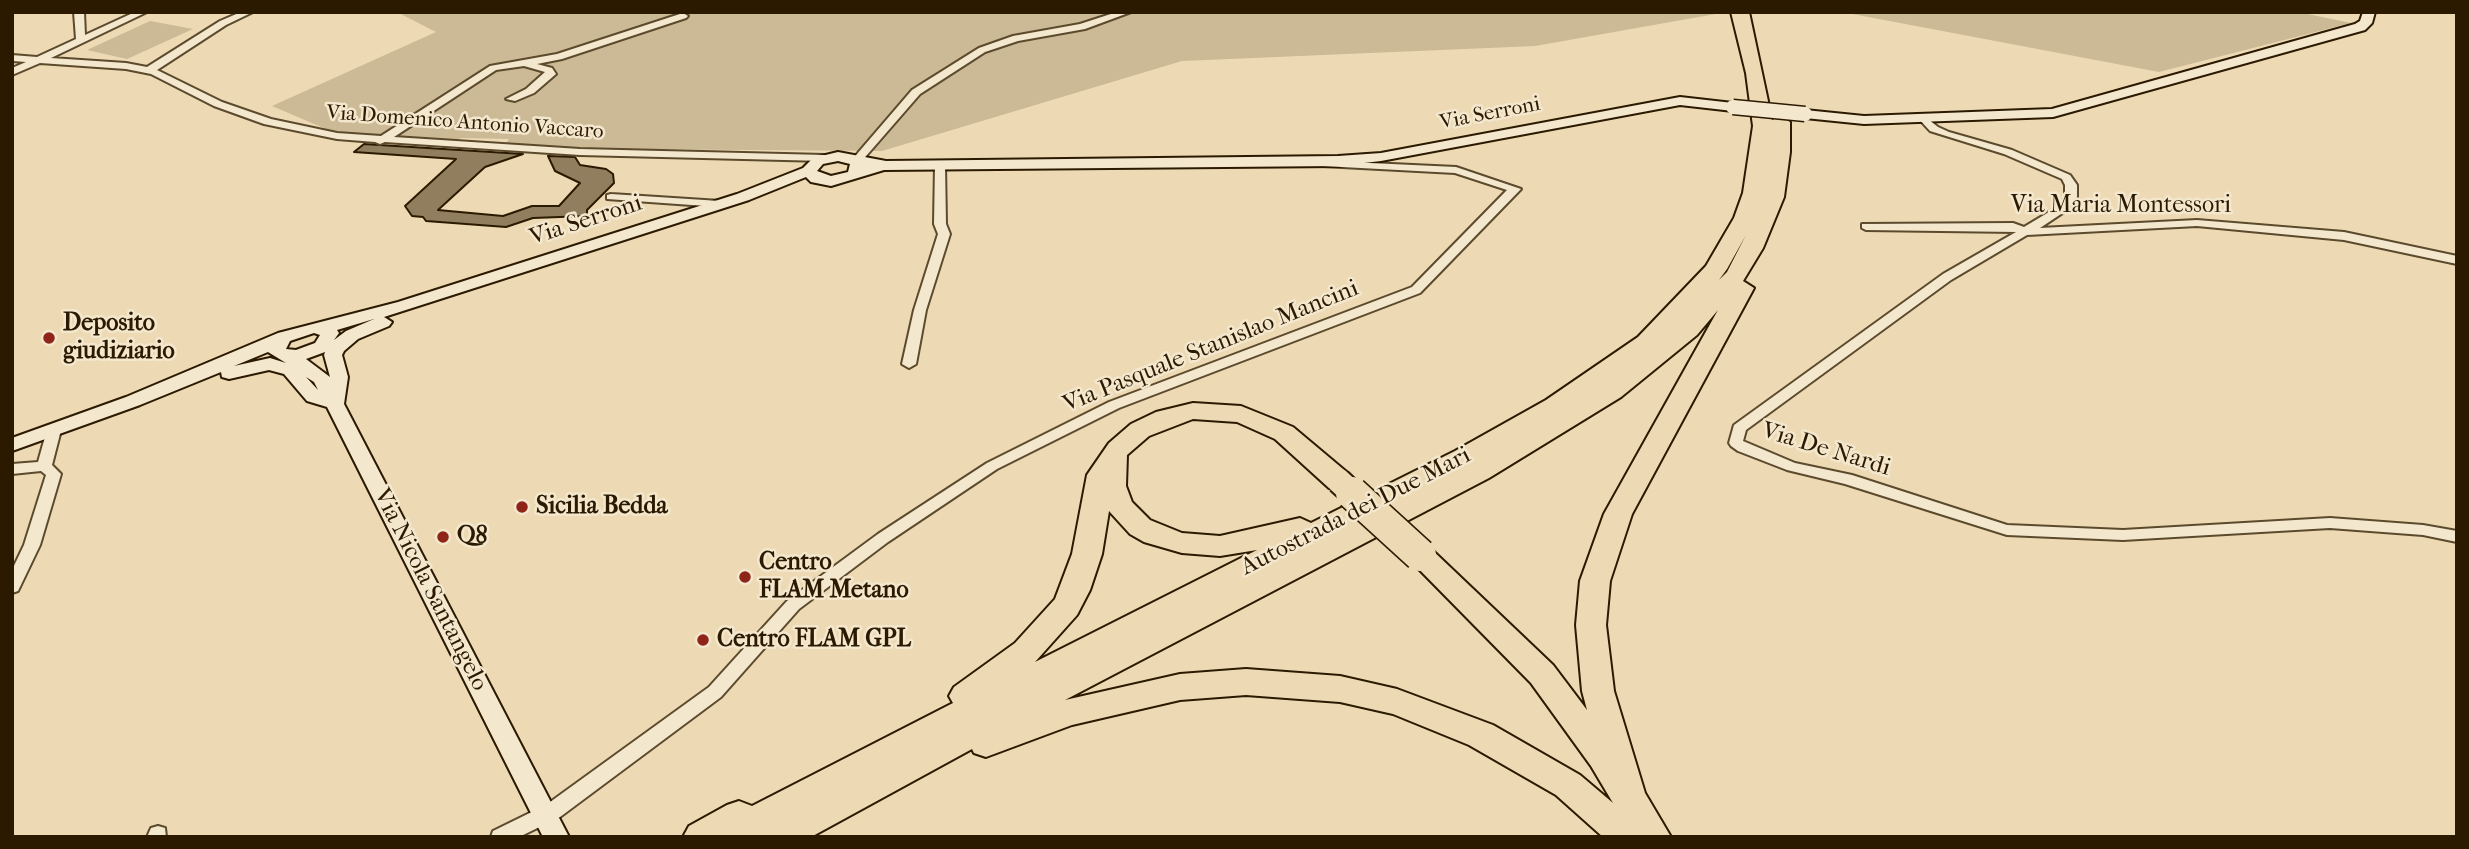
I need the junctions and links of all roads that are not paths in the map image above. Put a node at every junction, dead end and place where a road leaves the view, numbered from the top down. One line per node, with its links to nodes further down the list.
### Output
1 (79, 12): 9 (street)
2 (143, 12): 9 (street)
3 (249, 12): 13 (street)
4 (1127, 12): 19 (street)
5 (1740, 12): 32 (highway, Autostrada dei Due Mari)
6 (1755, 12): 16 (highway, Autostrada dei Due Mari)
7 (2369, 12): 17 (main road, Via Serroni)
8 (683, 16): 12 (street)
9 (81, 40): 11 (street)
10 (12, 58): 11 (street, Via Domenico Antonio Vaccaro)
11 (40, 61): 13 (street, Via Domenico Antonio Vaccaro); 14 (street)
12 (523, 63): 15 (street); 18 (street)
13 (148, 71): 18 (street, Via Domenico Antonio Vaccaro)
14 (12, 72)
15 (511, 99)
16 (1778, 102): 44 (highway); 49 (highway, Autostrada dei Due Mari)
17 (1923, 118): 20 (main road, Via Serroni, bridge); 27 (street, Via De Nardi)
18 (380, 141): 23 (street, Via Domenico Antonio Vaccaro)
19 (855, 161): 22 (main road, Via Serroni); 23 (main road, Via Serroni); 23 (main road, Via Serroni)
20 (1343, 163): 21 (main road, Via Serroni); 45 (street, Via Pasquale Stanislao Mancini)
21 (940, 165): 22 (main road, Via Serroni); 33 (street)
22 (886, 166)
23 (809, 170): 25 (main road, Via Serroni)
24 (611, 197): 25 (street)
25 (720, 204): 29 (main road, Via Serroni)
26 (1866, 226): 27 (street, Via Maria Montessori)
27 (2027, 232): 28 (street, Via Maria Montessori); 42 (street, Via De Nardi)
28 (2457, 260)
29 (459, 287): 30 (main road, Via Serroni); 36 (main road)
30 (324, 335): 31 (main road); 31 (main road); 34 (main road)
31 (283, 351): 34 (main road, Via Nicola Santangelo); 35 (main road)
32 (1622, 361): 39 (highway); 48 (highway, Autostrada dei Due Mari)
33 (909, 364)
34 (322, 379): 36 (main road, Via Nicola Santangelo)
35 (133, 401): 36 (main road); 37 (main road)
36 (335, 403): 45 (main road, Via Nicola Santangelo)
37 (54, 429): 38 (main road); 40 (street)
38 (12, 444)
39 (1118, 449): 44 (highway, bridge); 47 (highway)
40 (44, 466): 41 (street); 43 (street)
41 (12, 469)
42 (2457, 537)
43 (12, 587)
44 (1628, 795): 52 (highway)
45 (551, 827): 46 (street)
46 (500, 837)
47 (701, 837)
48 (727, 837)
49 (778, 837)
50 (804, 837): 51 (highway)
51 (1628, 837)
52 (1653, 837)

